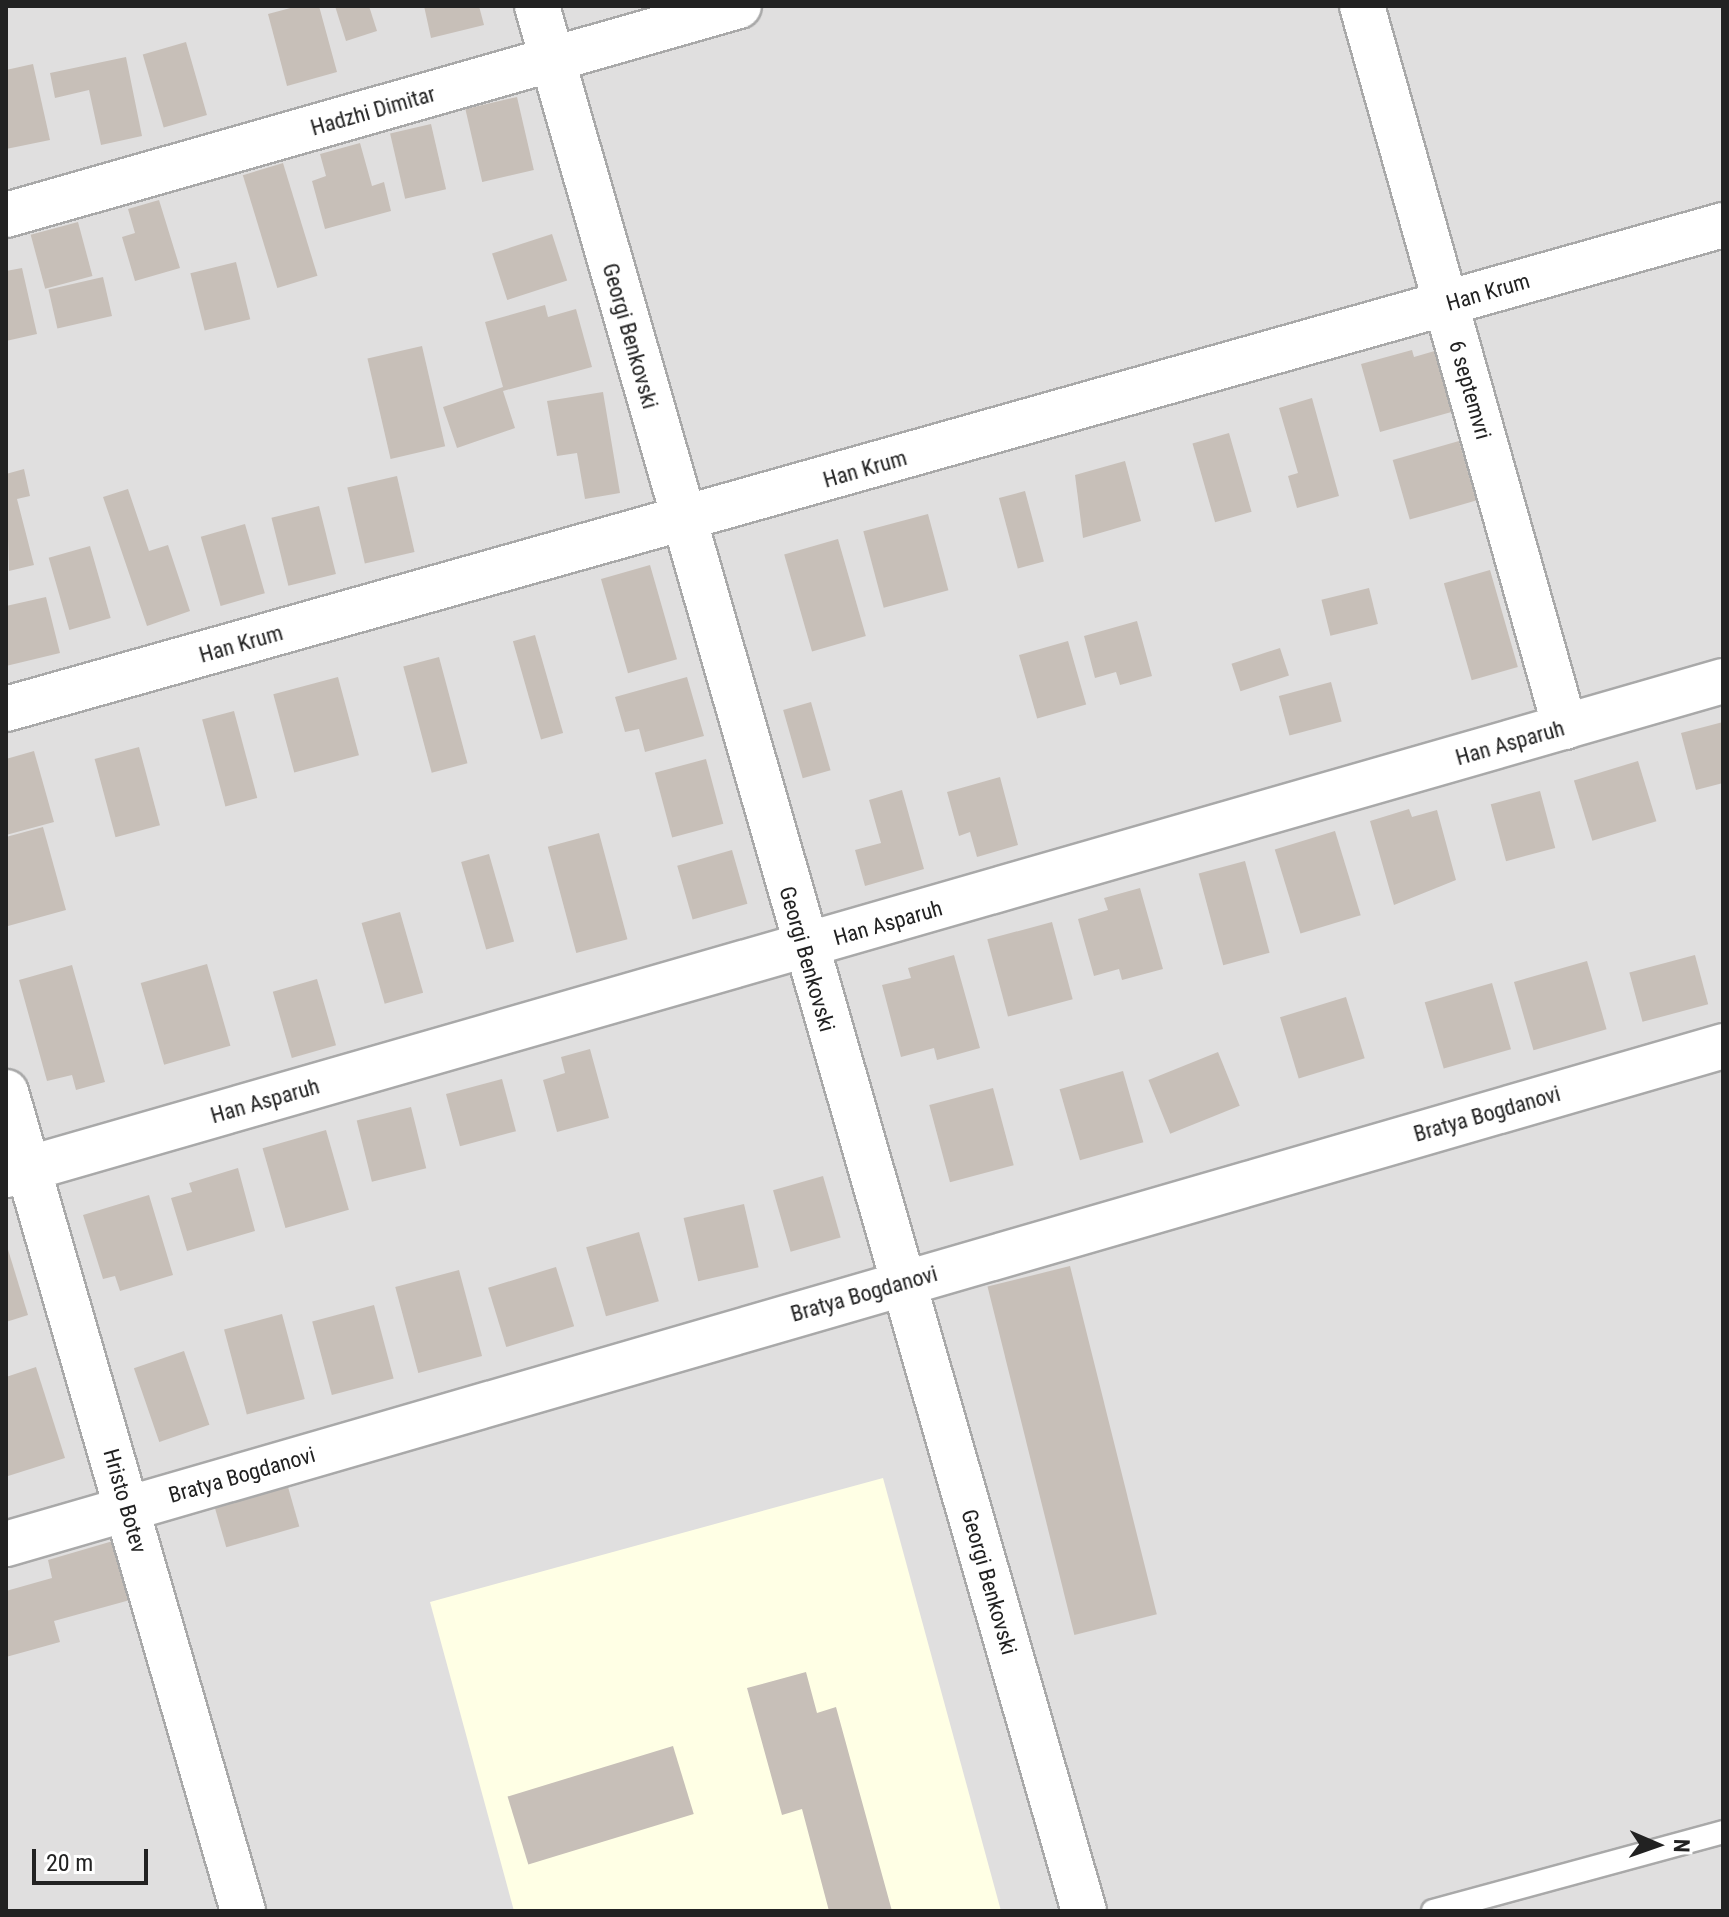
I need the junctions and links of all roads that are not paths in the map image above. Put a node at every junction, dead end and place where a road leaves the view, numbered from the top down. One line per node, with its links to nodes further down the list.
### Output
1 (537, 6): 4 (street, Georgi Benkovski)
2 (739, 6): 4 (street, Hadzhi Dimitar)
3 (1362, 6): 7 (street, 6 septemvri)
4 (552, 60): 5 (street, Hadzhi Dimitar); 8 (street, Georgi Benkovski)
5 (6, 215)
6 (1723, 225): 7 (street, Han Krum)
7 (1446, 304): 8 (street, Han Krum); 11 (street, 6 septemvri)
8 (681, 521): 10 (street, Han Krum); 12 (street, Georgi Benkovski)
9 (1723, 681): 11 (street, Han Asparuh)
10 (6, 709)
11 (1565, 727): 12 (street, Han Asparuh)
12 (804, 948): 15 (street, Han Asparuh); 16 (street, Georgi Benkovski)
13 (1723, 1046): 16 (street, Bratya Bogdanovi)
14 (6, 1092): 15 (street, Hristo Botev)
15 (17, 1172): 17 (street, Hristo Botev)
16 (902, 1283): 17 (street, Bratya Bogdanovi); 21 (street, Georgi Benkovski)
17 (127, 1509): 18 (street, Bratya Bogdanovi); 20 (street, Hristo Botev)
18 (6, 1544)
19 (1723, 1832): 22 (lane)
20 (243, 1911)
21 (1084, 1911)
22 (1433, 1911)

